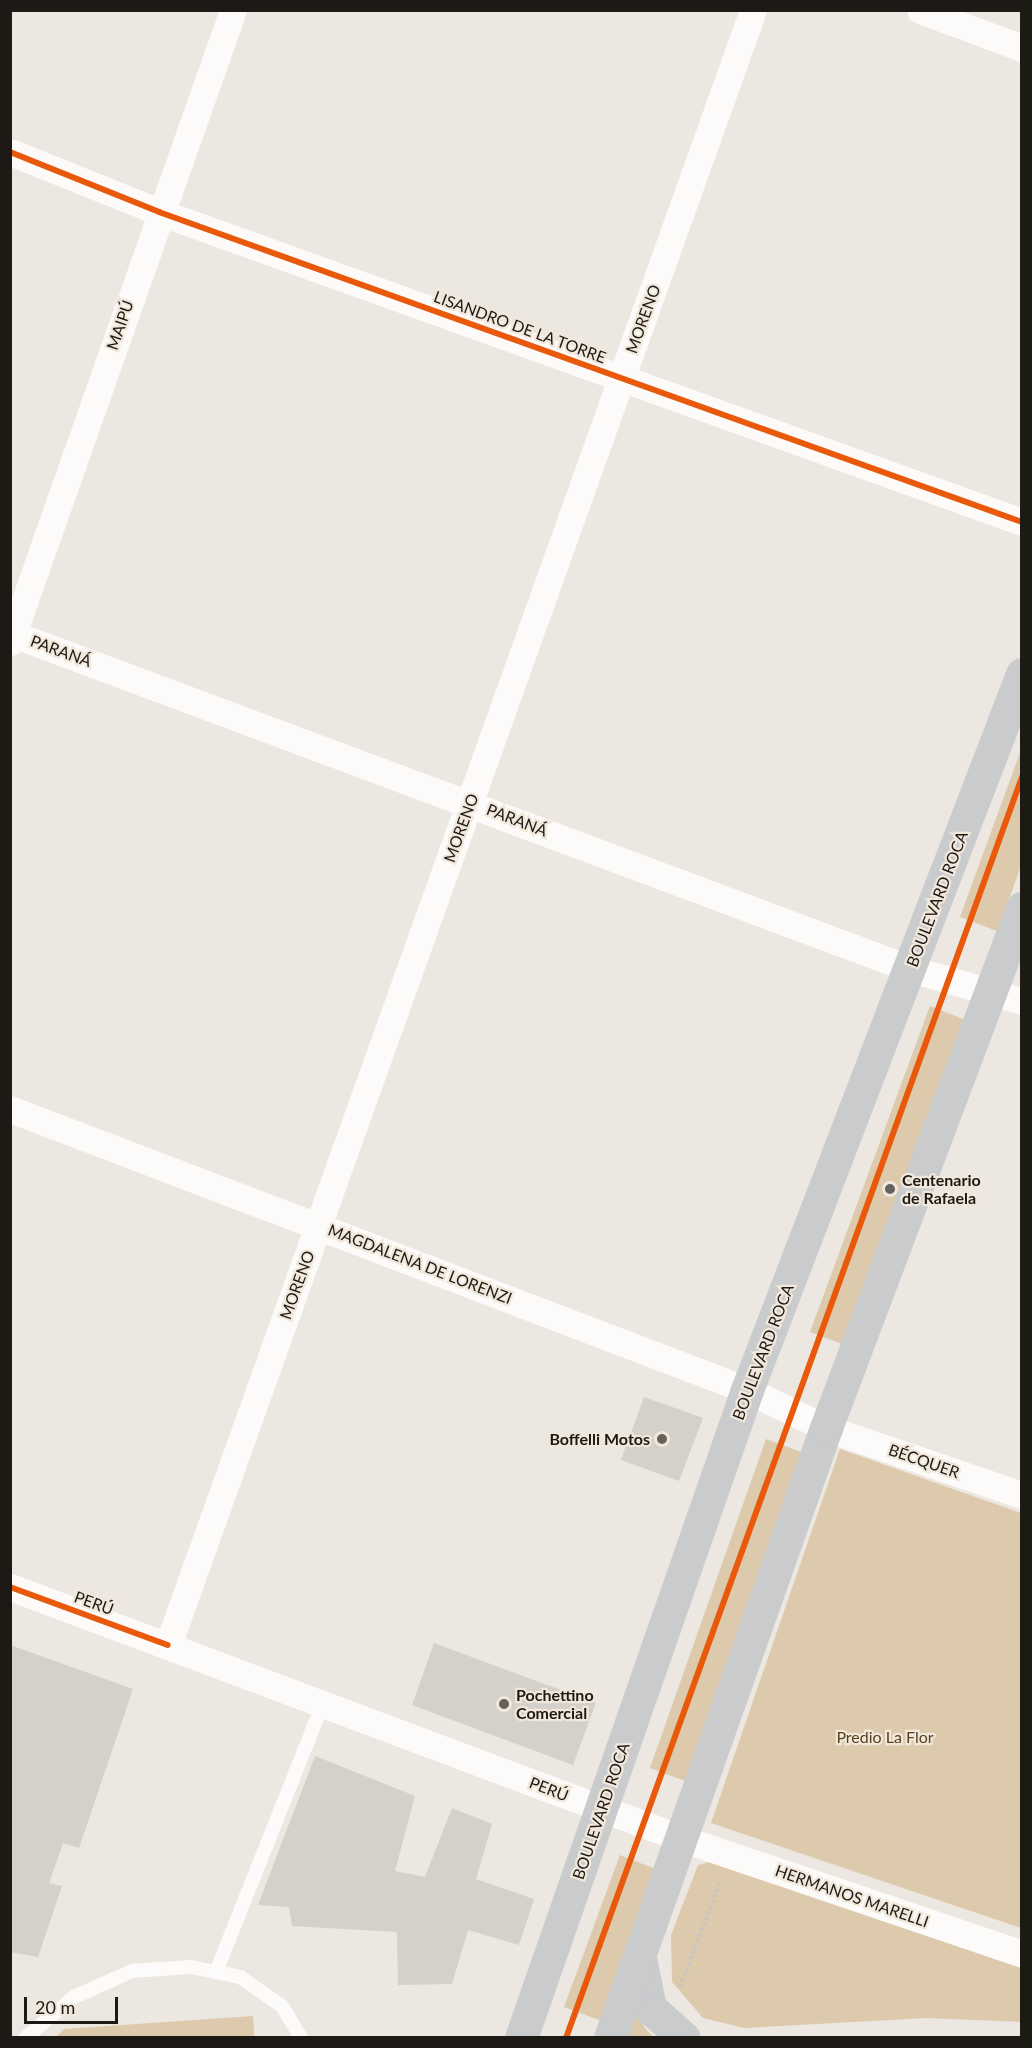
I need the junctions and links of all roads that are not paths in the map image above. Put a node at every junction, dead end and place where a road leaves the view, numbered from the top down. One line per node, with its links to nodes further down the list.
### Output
1 (233, 10): 6 (street, MAIPÚ)
2 (753, 10): 7 (street, MORENO)
3 (920, 10): 4 (street)
4 (1022, 48)
5 (10, 152): 6 (street, LISANDRO DE LA TORRE)
6 (159, 212): 7 (street, LISANDRO DE LA TORRE); 9 (street, MAIPÚ)
7 (622, 378): 8 (street, LISANDRO DE LA TORRE); 11 (street, MORENO)
8 (1022, 522)
9 (11, 636): 11 (street, PARANÁ)
10 (1022, 674): 13 (main road, BOULEVARD ROCA)
11 (470, 803): 13 (street, PARANÁ); 17 (street, MORENO)
12 (1022, 908): 14 (main road)
13 (911, 969): 14 (street, PARANÁ); 18 (main road, BOULEVARD ROCA)
14 (991, 991): 15 (street, PARANÁ); 19 (main road)
15 (1022, 1001)
16 (10, 1109): 17 (street, MAGDALENA DE LORENZI)
17 (319, 1225): 18 (street, MAGDALENA DE LORENZI); 22 (street, MORENO)
18 (747, 1390): 19 (street, MAGDALENA DE LORENZI); 24 (main road, BOULEVARD ROCA)
19 (826, 1428): 20 (street, BÉCQUER); 25 (main road)
20 (1022, 1494)
21 (10, 1587): 22 (street, PERÚ)
22 (168, 1645): 23 (street, PERÚ)
23 (323, 1703): 24 (street, PERÚ); 28 (lane)
24 (603, 1809): 25 (street, PERÚ); 31 (main road, BOULEVARD ROCA)
25 (683, 1839): 26 (main road); 27 (street, HERMANOS MARELLI)
26 (640, 1954): 32 (main road); 33 (main road)
27 (1022, 1954)
28 (216, 1972): 29 (lane); 30 (lane)
29 (25, 2037)
30 (301, 2037)
31 (521, 2037)
32 (610, 2037)
33 (684, 2037)

